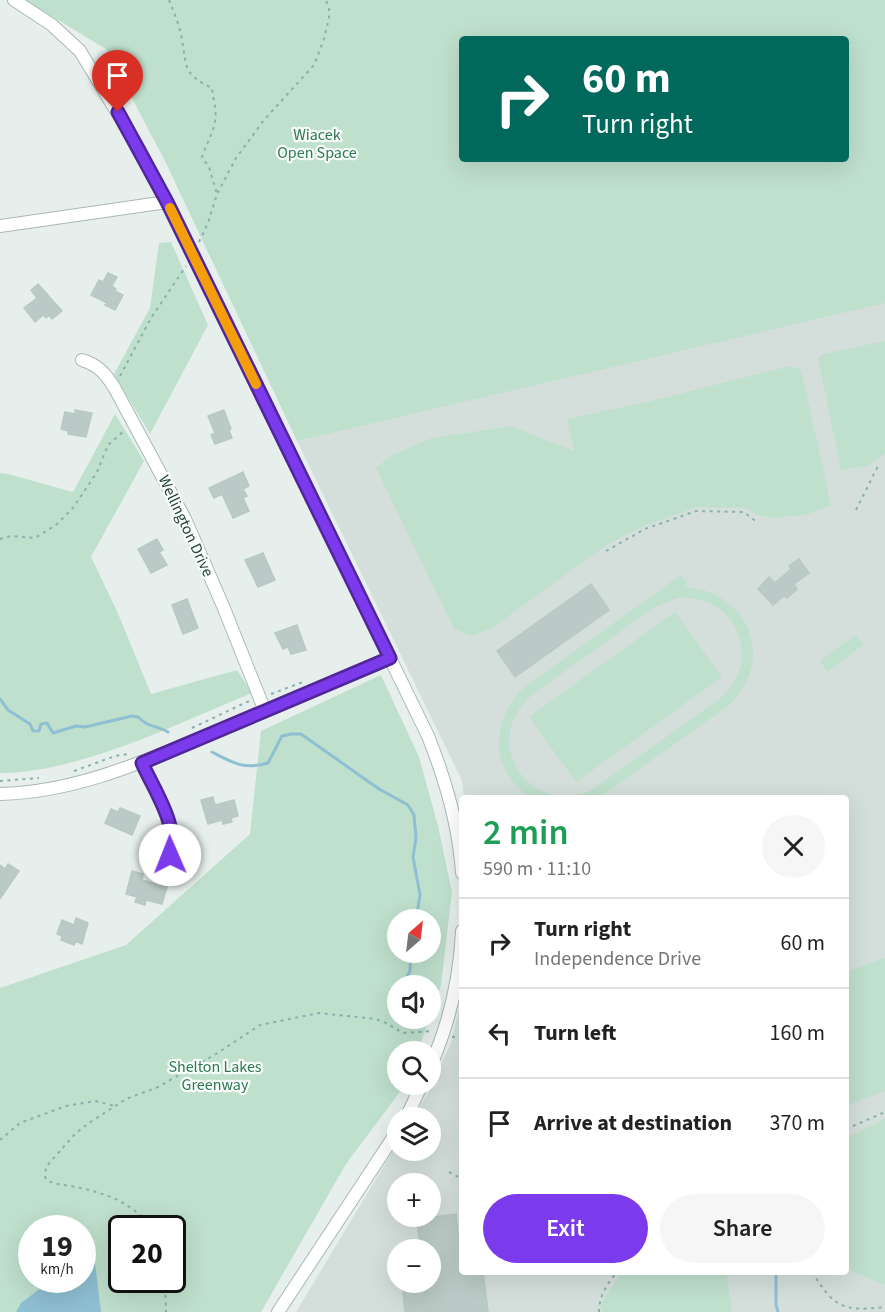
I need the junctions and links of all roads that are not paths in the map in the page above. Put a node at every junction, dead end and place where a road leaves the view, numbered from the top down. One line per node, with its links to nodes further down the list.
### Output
1 (14, 0): 2 (street)
2 (167, 202): 3 (street); 5 (street)
3 (0, 226)
4 (82, 360): 6 (street, Wellington Drive)
5 (390, 658): 6 (street); 9 (street)
6 (265, 711): 7 (street)
7 (140, 758): 8 (street); 10 (lane)
8 (0, 794)
9 (459, 845)
10 (163, 861)
11 (459, 962): 12 (street)
12 (440, 1041)
13 (387, 1147): 14 (street)
14 (278, 1312)

